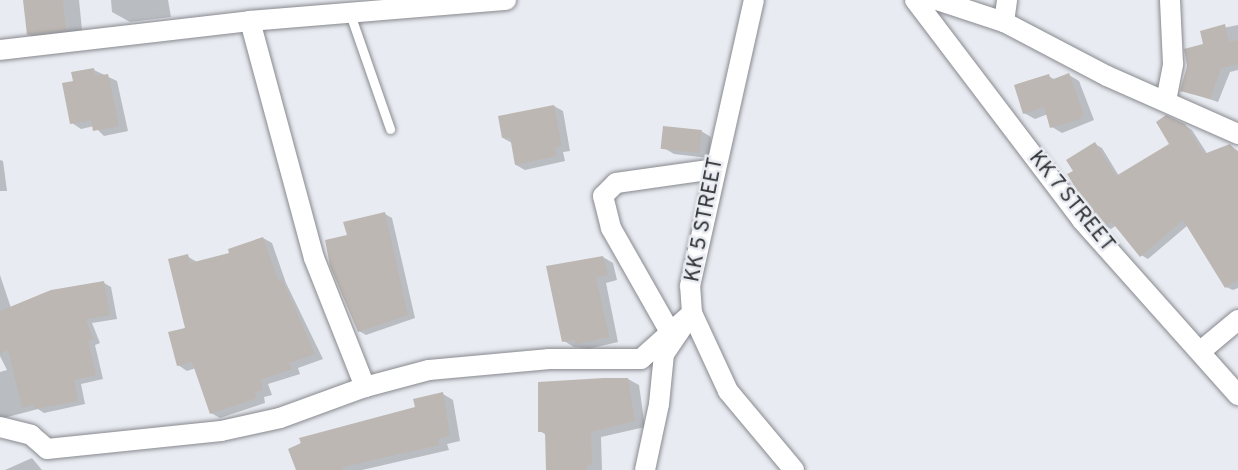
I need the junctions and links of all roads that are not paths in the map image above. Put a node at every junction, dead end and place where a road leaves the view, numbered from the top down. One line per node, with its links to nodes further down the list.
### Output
1 (506, 0): 7 (street)
2 (754, 0): 14 (street, KK 5 STREET)
3 (915, 0): 18 (street, KK 7 STREET)
4 (937, 0): 9 (street)
5 (1007, 0): 9 (street)
6 (1170, 0): 11 (street)
7 (349, 11): 8 (street); 12 (lane)
8 (250, 21): 10 (street); 19 (street)
9 (1004, 22): 11 (street)
10 (0, 50)
11 (1166, 101): 13 (street)
12 (390, 129)
13 (1238, 134)
14 (714, 169): 15 (street, KK 5 STREET); 17 (street)
15 (692, 313): 17 (street); 22 (street, KK 5 STREET); 23 (street)
16 (1238, 320): 18 (street)
17 (670, 332): 19 (street)
18 (1202, 350): 20 (street, KK 7 STREET)
19 (365, 387): 21 (street)
20 (1238, 395)
21 (0, 427)
22 (645, 470)
23 (794, 470)

